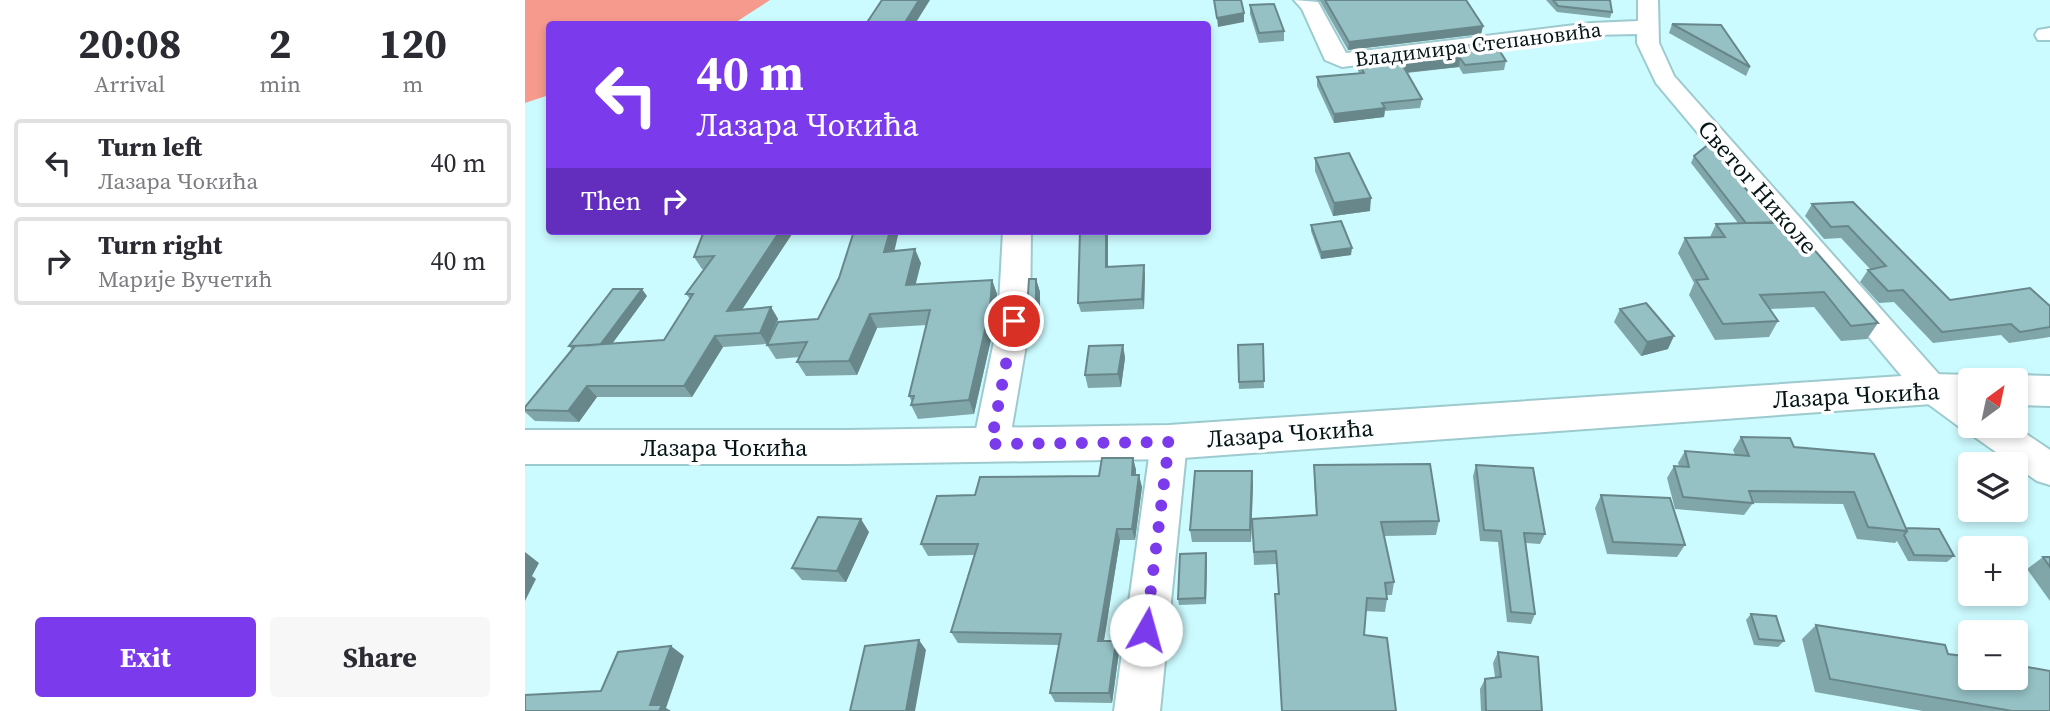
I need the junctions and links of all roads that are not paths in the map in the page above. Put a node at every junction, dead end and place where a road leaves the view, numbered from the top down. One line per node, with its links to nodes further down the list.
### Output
1 (1304, 0): 2 (street, Владимира Степановића)
2 (1647, 14): 4 (street, Светог Николе)
3 (1017, 235): 9 (street)
4 (1951, 389): 8 (street, Лазара Чокића)
5 (2028, 390): 6 (street)
6 (2050, 391)
7 (2004, 438): 11 (street)
8 (1169, 442): 9 (street, Лазара Чокића); 12 (street)
9 (991, 444): 10 (street, Лазара Чокића)
10 (525, 447)
11 (2050, 470)
12 (1137, 711)

